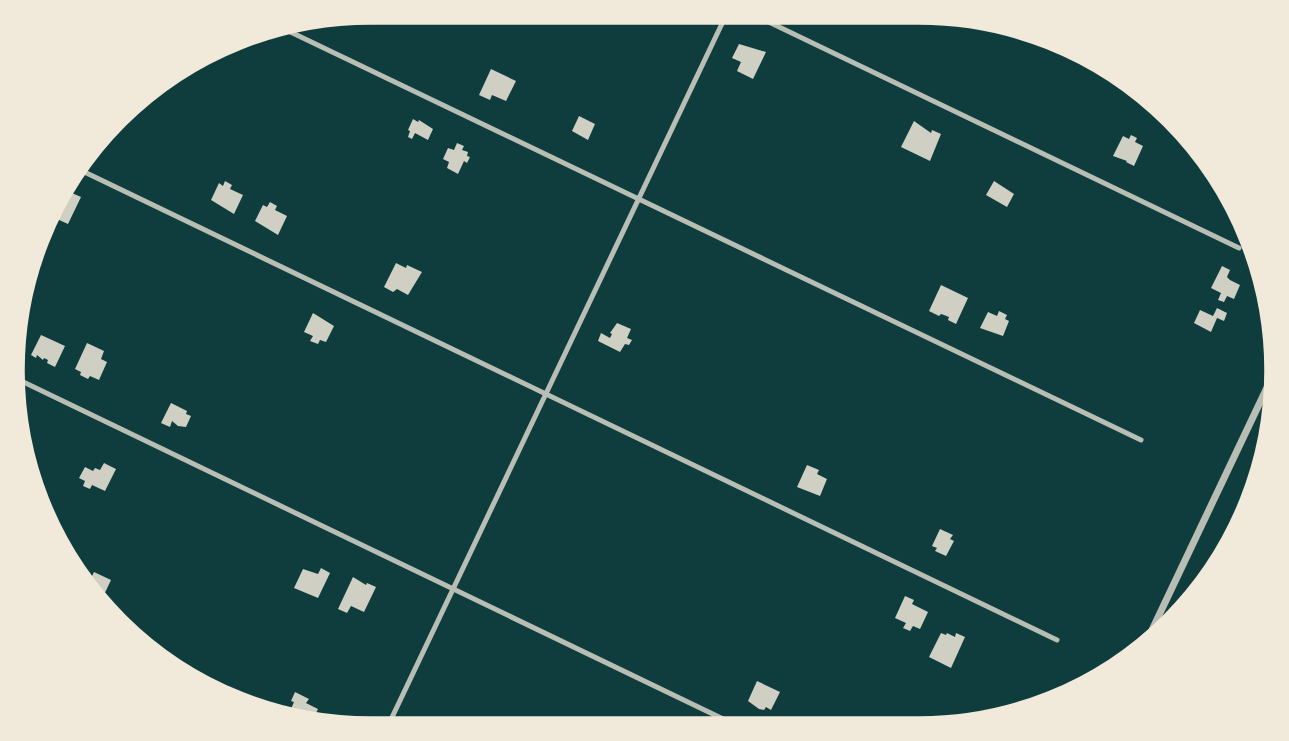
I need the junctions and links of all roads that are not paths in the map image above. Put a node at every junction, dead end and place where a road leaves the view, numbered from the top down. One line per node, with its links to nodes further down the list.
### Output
1 (722, 23): 5 (street)
2 (771, 23): 6 (street)
3 (291, 32): 5 (street)
4 (85, 172): 9 (street)
5 (638, 199): 9 (street); 10 (street)
6 (1239, 248)
7 (23, 382): 11 (street)
8 (1266, 390): 12 (street)
9 (546, 394): 11 (street); 13 (street)
10 (1141, 440)
11 (453, 589): 14 (street); 15 (street)
12 (1154, 626)
13 (1057, 640)
14 (392, 718)
15 (721, 718)

